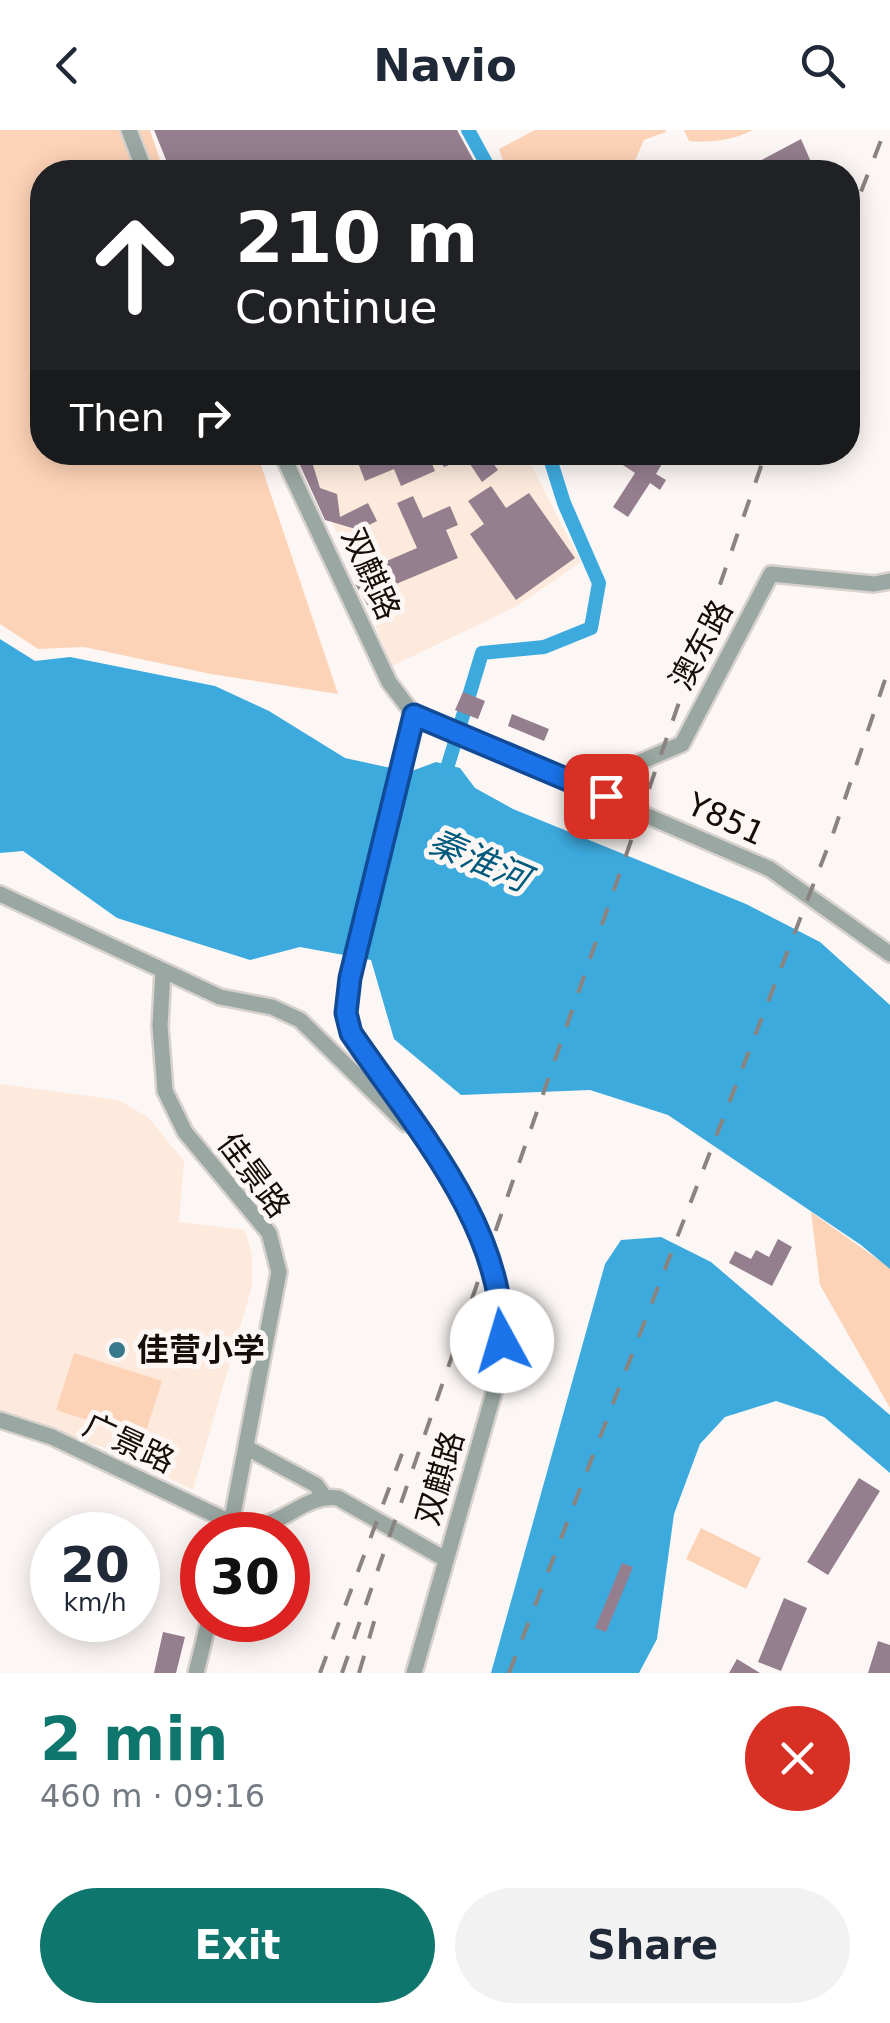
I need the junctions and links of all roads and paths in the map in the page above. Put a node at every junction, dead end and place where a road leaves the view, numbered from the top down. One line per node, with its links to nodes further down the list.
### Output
1 (129, 130): 2 (street)
2 (140, 160)
3 (287, 465): 5 (street, 双麒路)
4 (890, 580): 6 (street, 澳东路)
5 (414, 715): 6 (street, Y851); 10 (street, 双麒路)
6 (570, 780): 8 (street, Y851)
7 (0, 894): 9 (street)
8 (890, 954)
9 (163, 971): 10 (street); 12 (street, 佳景路)
10 (444, 1162): 17 (street, 双麒路)
11 (0, 1420): 14 (street, 广景路)
12 (247, 1448): 13 (street); 15 (street, 佳景路)
13 (324, 1496): 16 (street); 17 (street)
14 (197, 1512)
15 (234, 1512)
16 (288, 1512)
17 (445, 1559): 20 (street, 双麒路)
18 (203, 1642): 19 (street)
19 (196, 1673)
20 (414, 1673)

